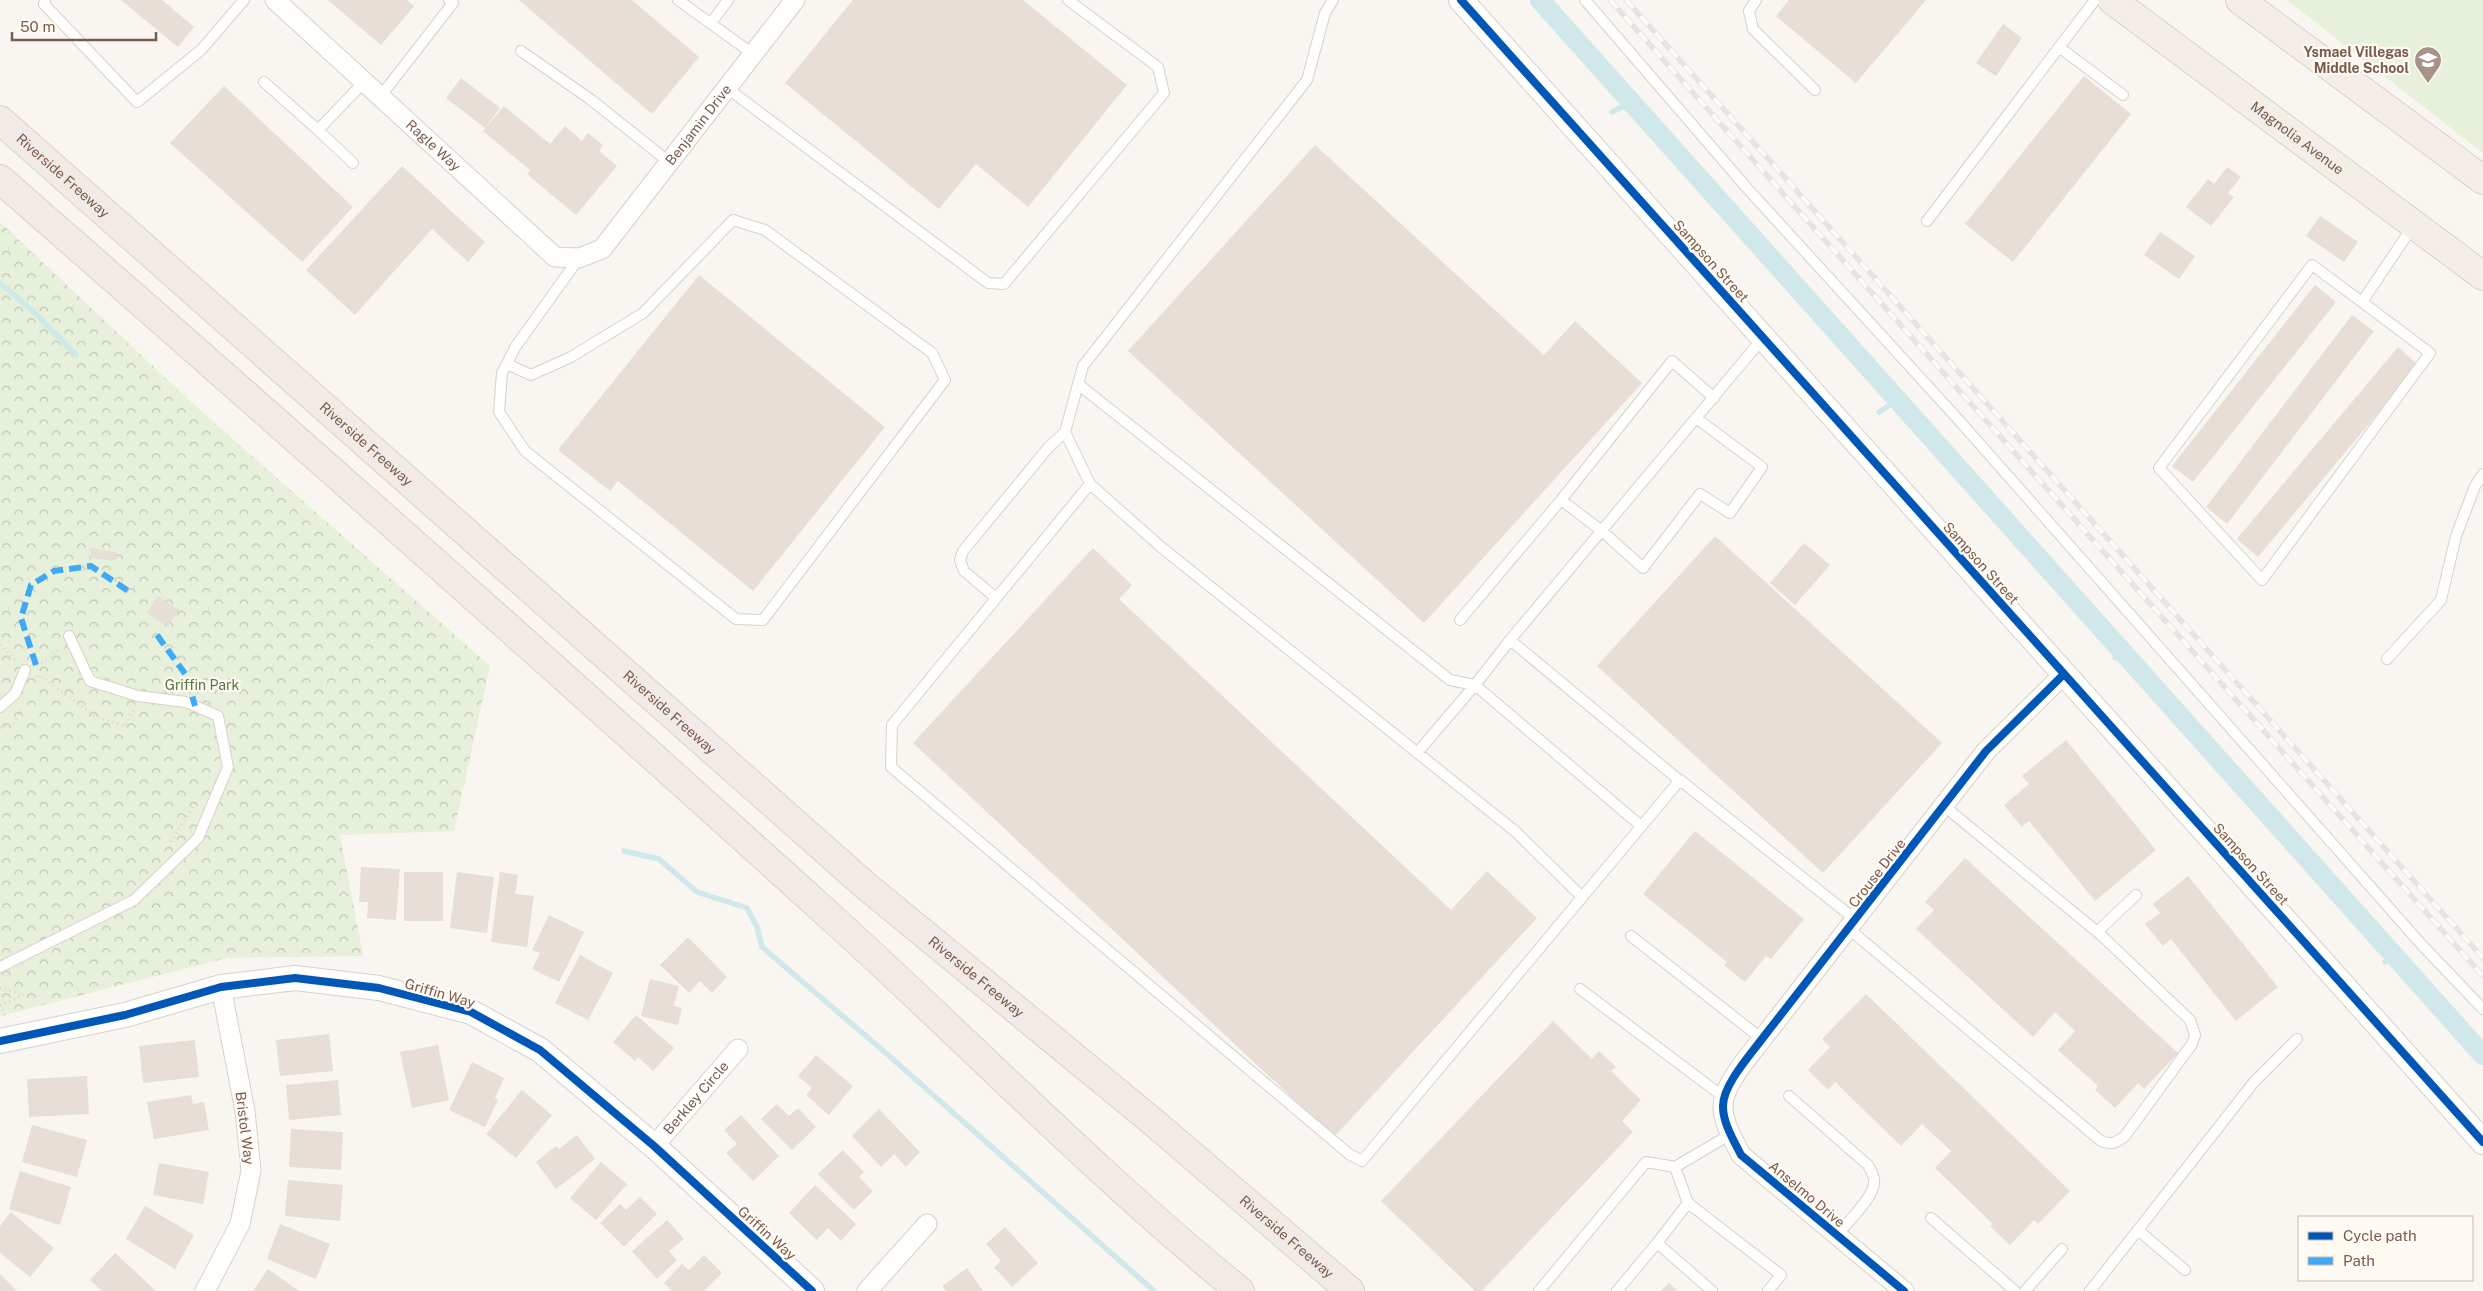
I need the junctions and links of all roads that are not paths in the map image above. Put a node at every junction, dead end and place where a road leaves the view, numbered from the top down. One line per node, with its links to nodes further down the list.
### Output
1 (45, 0): 2 (lane)
2 (244, 0)
3 (275, 0): 21 (street, Ragle Way)
4 (449, 0): 25 (lane)
5 (678, 0): 16 (lane)
6 (728, 0): 16 (lane)
7 (795, 0): 19 (street, Benjamin Drive)
8 (1068, 0): 22 (lane)
9 (1333, 0): 40 (lane)
10 (1461, 0): 38 (street, Sampson Street)
11 (1584, 0): 69 (lane)
12 (1756, 0): 23 (lane)
13 (2096, 0): 17 (lane)
14 (2112, 0): 33 (main road, Magnolia Avenue)
15 (2240, 0): 31 (main road)
16 (711, 23): 19 (lane)
17 (2059, 48): 24 (lane); 32 (lane)
18 (521, 51): 28 (lane)
19 (753, 54): 22 (street, Benjamin Drive)
20 (264, 82): 27 (lane)
21 (364, 82): 25 (street, Ragle Way); 27 (lane)
22 (727, 88): 28 (street, Benjamin Drive)
23 (1815, 90)
24 (2123, 95)
25 (380, 97): 35 (street, Ragle Way)
26 (0, 120): 92 (highway, Riverside Freeway)
27 (318, 130): 29 (lane)
28 (669, 162): 34 (street, Benjamin Drive)
29 (353, 163)
30 (0, 179): 91 (highway)
31 (2483, 180)
32 (1927, 221)
33 (2414, 225): 36 (main road, Magnolia Avenue); 37 (lane)
34 (602, 248): 35 (street, Ragle Way)
35 (579, 258): 39 (lane)
36 (2483, 276)
37 (2362, 302): 37 (lane)
38 (1763, 338): 41 (lane); 54 (street, Sampson Street)
39 (507, 364): 39 (lane)
40 (1078, 384): 43 (lane); 55 (lane)
41 (1714, 398): 42 (lane); 46 (lane)
42 (1696, 418): 47 (lane); 47 (lane)
43 (1065, 432): 45 (lane); 48 (lane)
44 (2483, 474): 52 (lane)
45 (1090, 484): 48 (lane); 57 (lane)
46 (1561, 500): 47 (lane); 49 (lane)
47 (1602, 531): 51 (lane)
48 (996, 598): 62 (lane)
49 (1460, 620)
50 (69, 636): 66 (lane)
51 (1510, 640): 55 (lane); 58 (lane)
52 (2387, 659)
53 (25, 670): 56 (lane)
54 (2064, 674): 59 (street, Crouse Drive); 77 (street, Sampson Street)
55 (1475, 685): 57 (lane); 60 (lane)
56 (0, 707)
57 (1417, 753): 62 (lane)
58 (1679, 780): 60 (lane); 63 (lane)
59 (1944, 806): 63 (street, Crouse Drive); 64 (lane)
60 (1641, 826): 62 (lane)
61 (2136, 895): 64 (lane)
62 (1582, 897)
63 (1853, 924): 64 (lane); 70 (street, Crouse Drive)
64 (2097, 932)
65 (1632, 936): 70 (lane)
66 (0, 967)
67 (221, 987): 72 (street, Griffin Way); 78 (street, Griffin Way); 88 (street, Bristol Way)
68 (1580, 989): 75 (lane)
69 (2483, 1009)
70 (1762, 1039): 75 (street, Crouse Drive)
71 (2297, 1039): 83 (lane)
72 (0, 1041)
73 (738, 1049): 78 (street, Berkley Circle)
74 (1789, 1096): 84 (lane)
75 (1725, 1098): 76 (street, Anselmo Drive)
76 (1731, 1134): 79 (lane); 84 (street, Anselmo Drive)
77 (2483, 1142)
78 (654, 1146): 89 (street, Griffin Way)
79 (1675, 1167): 80 (lane); 93 (lane)
80 (1688, 1203): 85 (lane); 96 (lane)
81 (1931, 1218): 98 (lane)
82 (926, 1224): 90 (street)
83 (2138, 1230): 87 (lane); 100 (lane)
84 (1837, 1235): 97 (street, Anselmo Drive)
85 (1657, 1243): 94 (lane); 95 (lane)
86 (2062, 1249): 99 (lane)
87 (2185, 1270)
88 (205, 1291)
89 (812, 1291)
90 (867, 1291)
91 (1240, 1291)
92 (1350, 1291)
93 (1539, 1291)
94 (1617, 1291)
95 (1712, 1291)
96 (1768, 1291)
97 (1904, 1291)
98 (2015, 1291)
99 (2025, 1291)
100 (2090, 1291)

